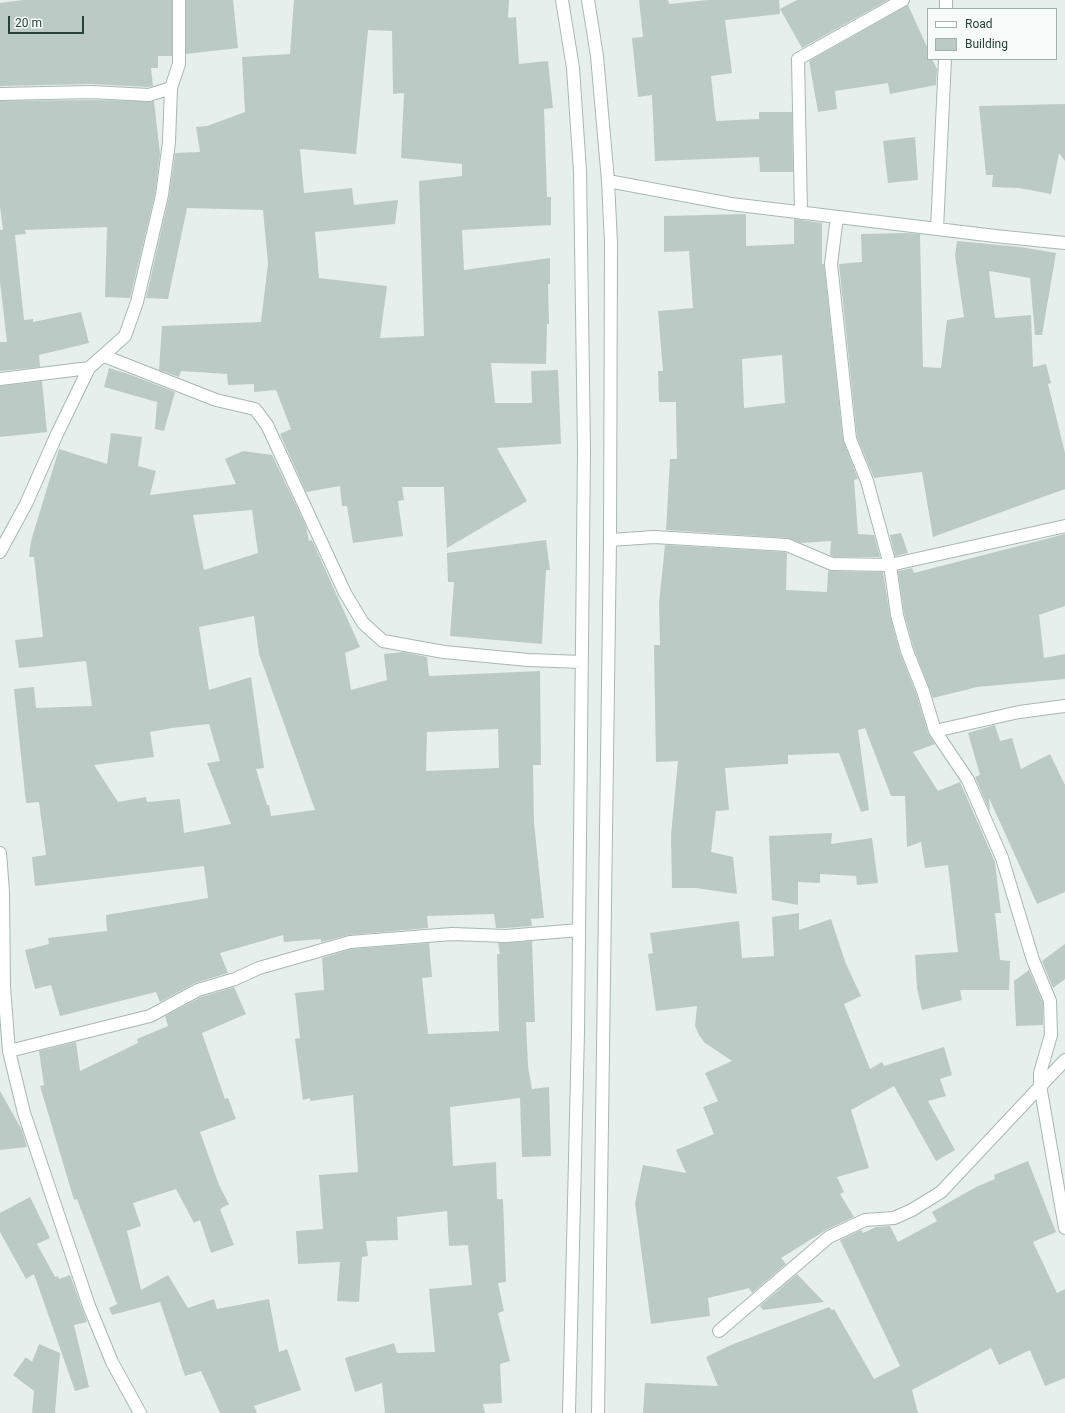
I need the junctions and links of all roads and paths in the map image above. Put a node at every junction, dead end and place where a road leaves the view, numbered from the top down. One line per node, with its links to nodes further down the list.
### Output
1 (179, 0): 6 (street)
2 (562, 0): 20 (street)
3 (588, 0): 8 (street)
4 (903, 0): 9 (street)
5 (945, 60): 11 (street)
6 (171, 88): 7 (street); 13 (street)
7 (0, 94)
8 (608, 181): 9 (street); 17 (street)
9 (802, 213): 10 (street)
10 (837, 217): 11 (street); 19 (street)
11 (937, 229): 12 (street)
12 (1065, 242)
13 (104, 356): 14 (street); 20 (street)
14 (89, 368): 15 (street); 18 (street)
15 (0, 379)
16 (1065, 526): 19 (street)
17 (610, 540): 19 (street); 33 (street)
18 (0, 552)
19 (890, 565): 22 (street)
20 (582, 662): 25 (street)
21 (1065, 706): 22 (street)
22 (935, 731): 28 (street)
23 (0, 853): 24 (street)
24 (1, 891): 26 (street)
25 (579, 930): 26 (street); 32 (street)
26 (9, 1051): 31 (street)
27 (1065, 1060): 28 (street)
28 (1040, 1085): 29 (street); 30 (street)
29 (1065, 1228)
30 (719, 1331)
31 (140, 1413)
32 (569, 1413)
33 (598, 1413)

